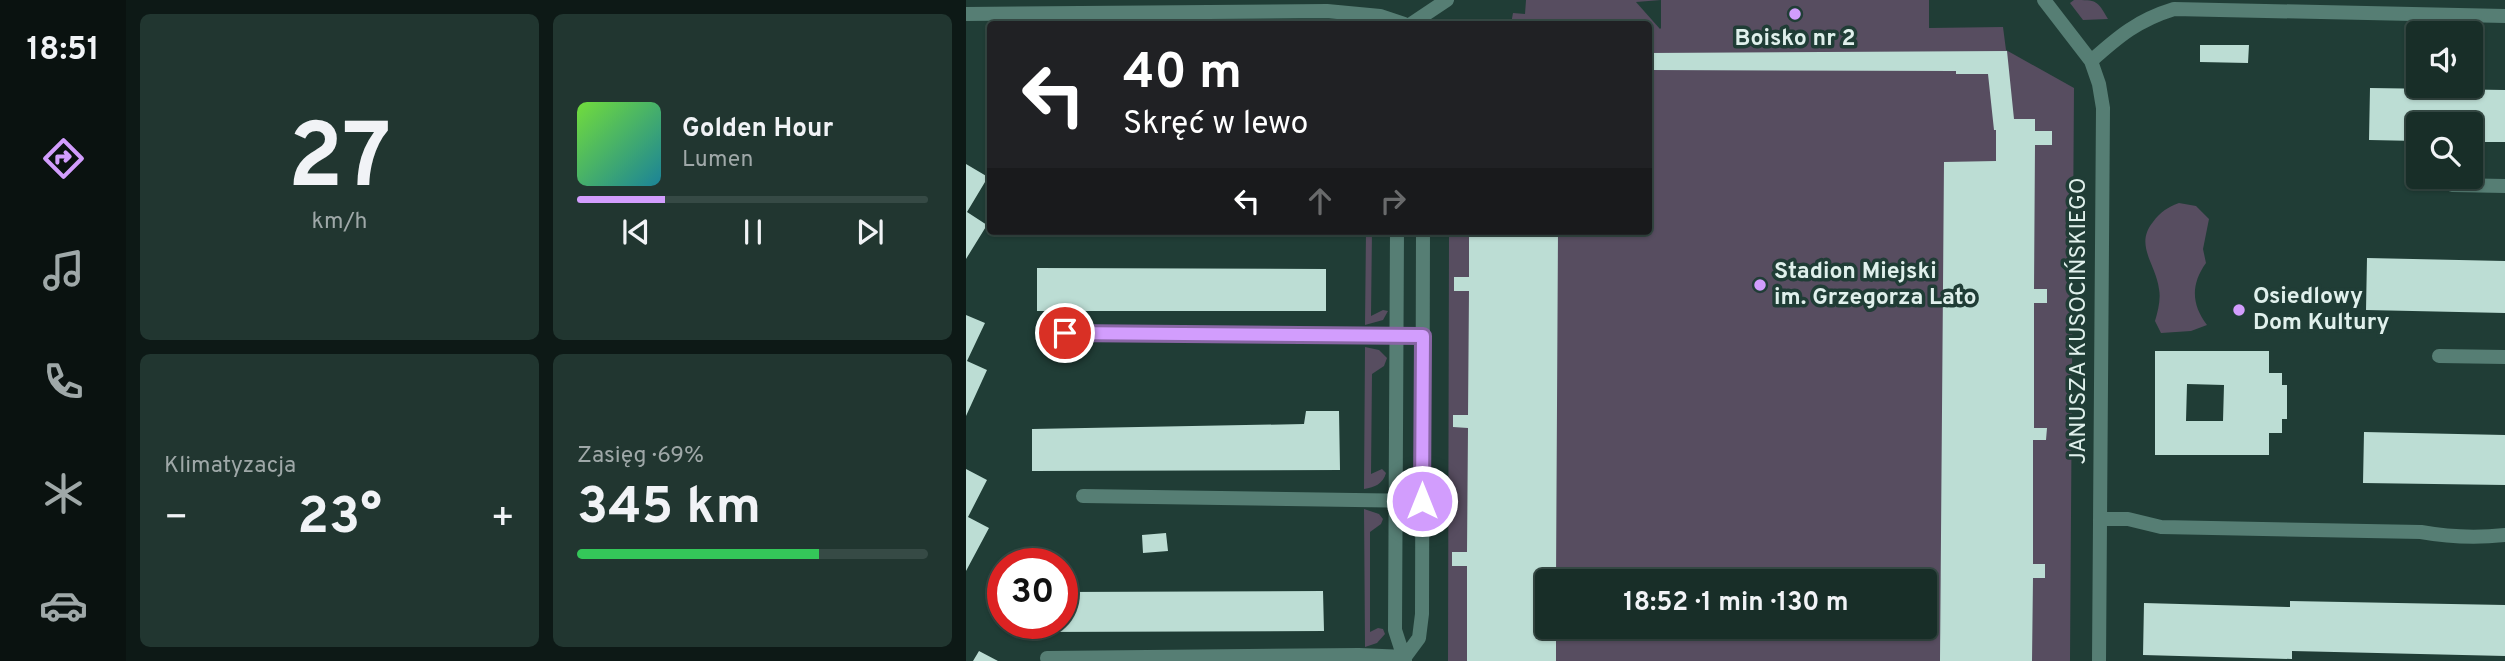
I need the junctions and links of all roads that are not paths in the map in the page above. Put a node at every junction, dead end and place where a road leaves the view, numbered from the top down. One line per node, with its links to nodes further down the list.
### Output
1 (1447, 0): 6 (street)
2 (2044, 0): 7 (street, JANUSZA KUSOCIŃSKIEGO)
3 (966, 14): 5 (street)
4 (2505, 16): 7 (street)
5 (1395, 21)
6 (1416, 21)
7 (2091, 61): 20 (street, JANUSZA KUSOCIŃSKIEGO)
8 (2483, 186): 9 (street)
9 (2505, 186)
10 (1396, 235): 13 (street)
11 (1423, 235): 14 (street)
12 (1065, 333): 13 (street)
13 (1396, 336): 14 (street); 18 (street)
14 (1423, 336): 19 (street)
15 (2439, 356): 16 (street)
16 (2505, 357)
17 (1083, 496): 18 (street)
18 (1395, 501): 19 (street); 23 (street)
19 (1422, 501): 23 (street)
20 (2100, 519): 21 (street); 24 (street, JANUSZA KUSOCIŃSKIEGO)
21 (2505, 535)
22 (1047, 658): 23 (street)
23 (1405, 659)
24 (2099, 661)

